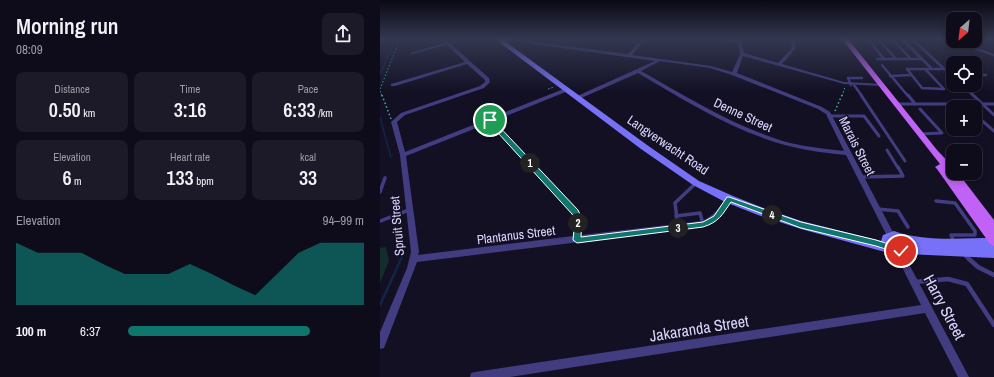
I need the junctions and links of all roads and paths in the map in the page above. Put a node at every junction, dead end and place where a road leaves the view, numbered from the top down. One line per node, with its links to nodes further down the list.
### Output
1 (393, 57): 38 (path)
2 (462, 57): 20 (street)
3 (524, 57): 39 (street, Langverwacht Road)
4 (633, 57): 19 (street, Marais Street)
5 (741, 57): 27 (street)
6 (752, 57): 21 (street)
7 (787, 57): 21 (street)
8 (859, 57): 35 (main road)
9 (882, 57): 15 (lane)
10 (894, 57): 16 (lane)
11 (909, 57): 17 (lane)
12 (920, 57): 18 (lane)
13 (931, 57): 25 (lane)
14 (877, 58): 15 (lane)
15 (884, 59): 16 (lane)
16 (896, 59): 17 (lane)
17 (911, 59): 18 (lane)
18 (922, 59): 24 (lane)
19 (659, 60): 26 (street); 27 (street, Marais Street)
20 (468, 62): 33 (street); 53 (street)
21 (780, 64): 34 (street)
22 (882, 65): 31 (lane)
23 (925, 69): 24 (lane); 28 (lane); 28 (lane)
24 (932, 69): 25 (lane)
25 (945, 69)
26 (638, 71): 41 (street); 59 (street, Denne Street)
27 (734, 74): 49 (street, Marais Street)
28 (911, 75): 31 (lane)
29 (982, 75): 30 (lane)
30 (986, 75)
31 (890, 76): 44 (lane)
32 (862, 78): 34 (lane)
33 (393, 85)
34 (850, 85): 35 (street); 49 (path); 61 (lane)
35 (882, 85): 43 (main road)
36 (557, 86): 37 (path)
37 (548, 89)
38 (380, 90): 53 (path)
39 (566, 90): 41 (street, Langverwacht Road); 51 (street)
40 (969, 92): 42 (lane)
41 (577, 98): 66 (street, Langverwacht Road)
42 (978, 100)
43 (896, 104): 44 (lane); 55 (main road)
44 (915, 104): 45 (lane)
45 (946, 104)
46 (982, 104): 47 (lane); 50 (lane)
47 (994, 104)
48 (920, 109): 55 (lane)
49 (831, 115): 56 (lane); 59 (street, Marais Street)
50 (994, 115)
51 (490, 120): 60 (street); 78 (street)
52 (982, 121): 54 (lane)
53 (395, 124): 60 (street, Spruit Street)
54 (994, 132)
55 (920, 134): 58 (main road)
56 (879, 136)
57 (887, 150): 63 (lane)
58 (934, 152): 62 (main road); 79 (main road)
59 (848, 153): 63 (street, Marais Street)
60 (403, 155): 71 (street, Spruit Street)
61 (905, 161)
62 (946, 165)
63 (860, 177): 70 (street, Marais Street)
64 (385, 178): 67 (lane)
65 (958, 180): 77 (main road)
66 (696, 182): 68 (street, Langverwacht Road); 72 (lane)
67 (380, 192)
68 (729, 199): 74 (street, Plantanus Street); 80 (street, Langverwacht Road)
69 (936, 201): 81 (lane)
70 (877, 209): 75 (lane); 80 (street, Marais Street)
71 (409, 210): 73 (lane); 83 (street, Spruit Street)
72 (676, 216): 74 (lane); 76 (lane)
73 (380, 221)
74 (703, 224): 76 (street, Plantanus Street)
75 (908, 227)
76 (678, 228): 78 (street, Plantanus Street)
77 (994, 228)
78 (577, 240): 83 (street, Plantanus Street)
79 (994, 242): 81 (street, Langverwacht Road)
80 (895, 244): 81 (street, Langverwacht Road); 85 (street, Harry Street)
81 (957, 247): 82 (street, Langverwacht Road); 84 (lane)
82 (994, 253)
83 (414, 259): 88 (street, Spruit Street)
84 (994, 276)
85 (915, 282): 86 (street, Harry Street); 87 (lane)
86 (928, 308): 89 (street, Jakaranda Street); 90 (street, Harry Street)
87 (994, 325)
88 (380, 344)
89 (475, 377)
90 (964, 377)

